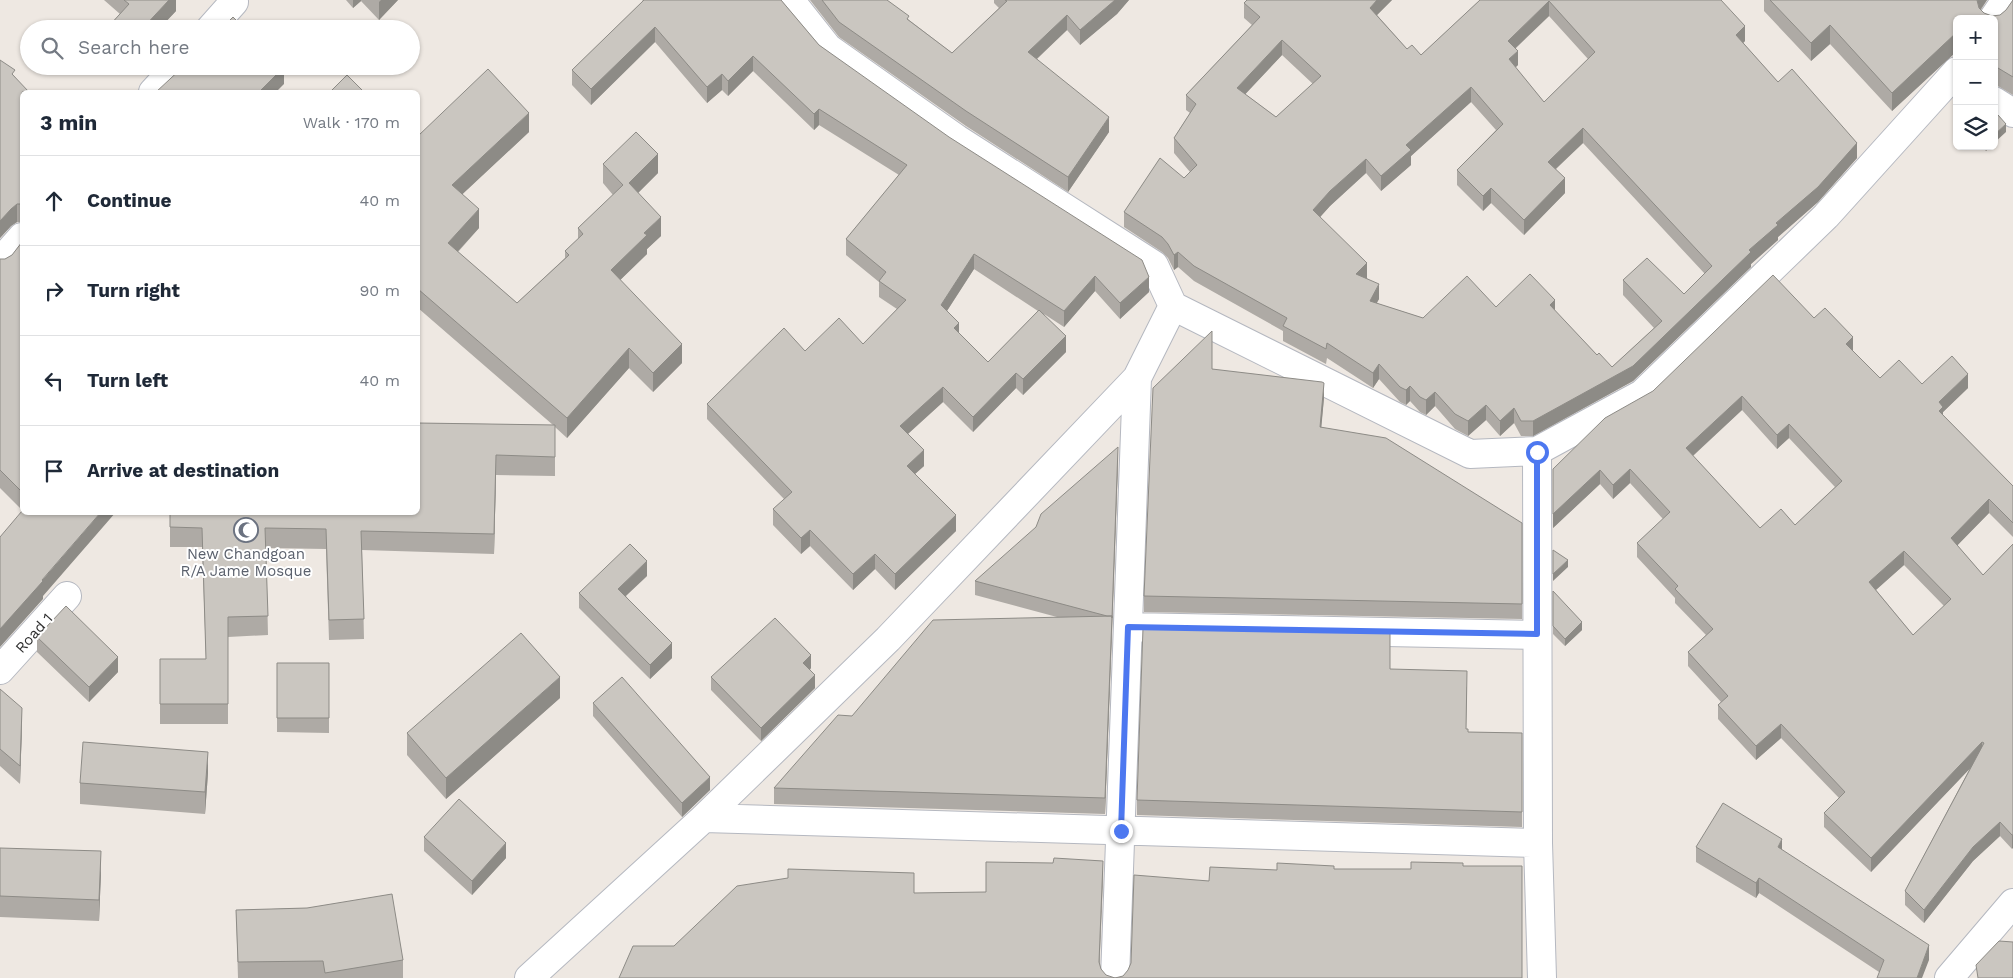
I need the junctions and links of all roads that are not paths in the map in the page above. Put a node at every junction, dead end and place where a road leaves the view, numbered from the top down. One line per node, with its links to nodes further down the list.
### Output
1 (790, 0): 13 (street)
2 (2006, 0): 4 (street)
3 (234, 2): 5 (street)
4 (1996, 15)
5 (218, 20)
6 (168, 75): 8 (street)
7 (1953, 77): 15 (street)
8 (155, 90)
9 (1998, 104): 10 (street)
10 (2013, 113)
11 (20, 239): 12 (street)
12 (0, 262)
13 (1173, 306): 14 (street); 15 (street)
14 (1137, 378): 17 (street); 20 (street)
15 (1537, 452): 18 (street)
16 (68, 596): 19 (street, Road 1)
17 (1128, 627): 18 (street); 21 (street)
18 (1537, 634): 22 (street)
19 (0, 670)
20 (704, 818): 21 (street); 24 (street)
21 (1121, 831): 22 (street); 25 (street)
22 (1538, 843): 26 (street)
23 (2013, 903): 27 (street)
24 (529, 978)
25 (1115, 978)
26 (1542, 978)
27 (1949, 978)

